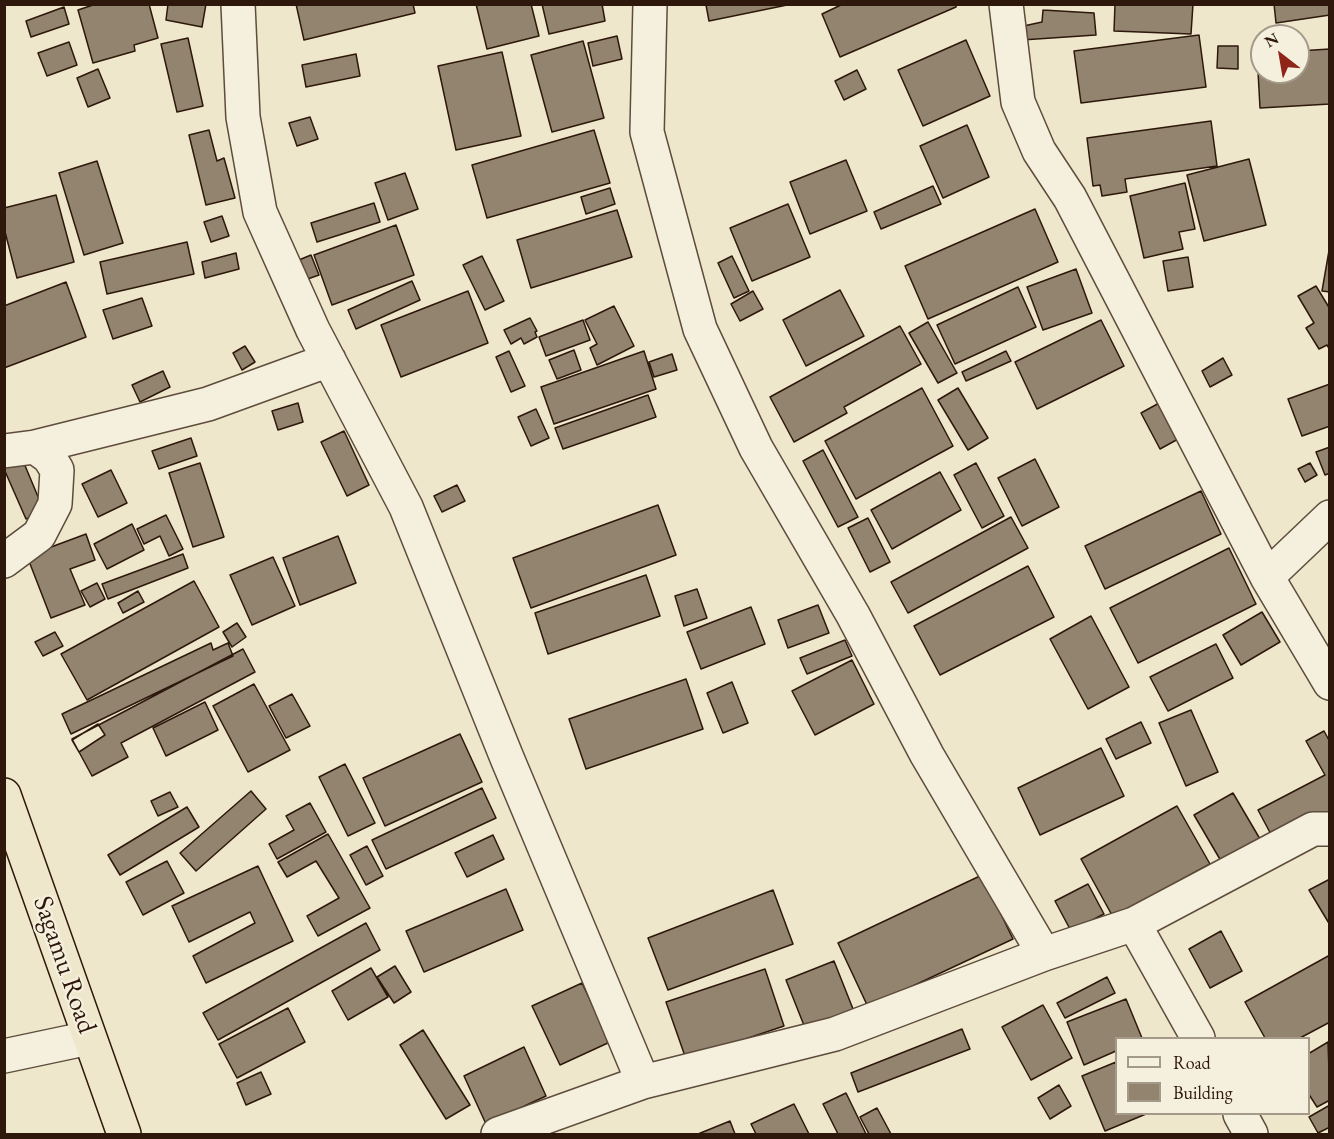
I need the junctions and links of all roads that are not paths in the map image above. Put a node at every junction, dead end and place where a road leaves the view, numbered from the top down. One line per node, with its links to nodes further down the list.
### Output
1 (238, 4): 4 (street)
2 (650, 4): 13 (street)
3 (1006, 4): 8 (street)
4 (329, 360): 5 (street); 17 (street)
5 (20, 449): 7 (street)
6 (1329, 517): 8 (street)
7 (4, 561)
8 (1267, 577): 9 (street)
9 (1329, 683)
10 (4, 795): 15 (highway, Sagamu Road)
11 (1329, 829): 12 (street)
12 (1134, 924): 13 (street); 14 (street)
13 (1044, 954): 17 (street)
14 (1197, 1037)
15 (89, 1038): 16 (street); 19 (highway, Sagamu Road)
16 (4, 1056)
17 (643, 1082): 20 (street)
18 (1241, 1115): 21 (street)
19 (124, 1134)
20 (498, 1134)
21 (1251, 1134)

